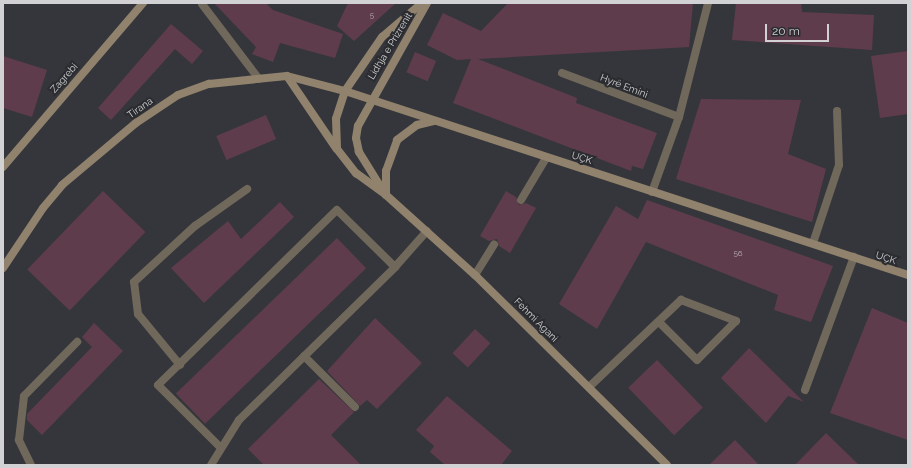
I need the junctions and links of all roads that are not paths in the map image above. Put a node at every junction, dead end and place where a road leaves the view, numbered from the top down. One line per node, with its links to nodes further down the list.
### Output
1 (143, 3): 16 (main road, Zagrebi)
2 (422, 3): 9 (main road, Lidhja e Prizrenit)
3 (427, 3): 10 (main road, Lidhja e Prizrenit)
4 (708, 3): 12 (street)
5 (202, 4): 8 (street)
6 (562, 73): 12 (street, Hyrë Emini)
7 (286, 76): 8 (main road, Tirana); 9 (main road, Tirana); 14 (main road, Fehmi Agani)
8 (259, 79): 26 (main road, Tirana)
9 (345, 91): 10 (main road, UÇK); 14 (main road)
10 (370, 100): 13 (main road, UÇK); 19 (main road, Fehmi Agani)
11 (837, 111): 23 (street)
12 (679, 117): 18 (street)
13 (435, 121): 15 (main road, UÇK); 19 (main road)
14 (337, 150): 19 (main road, Fehmi Agani)
15 (546, 158): 18 (main road, UÇK); 20 (street)
16 (3, 167)
17 (247, 189): 32 (street)
18 (652, 192): 23 (main road, UÇK)
19 (386, 195): 21 (main road, Fehmi Agani)
20 (521, 200)
21 (427, 231): 25 (street); 27 (main road, Fehmi Agani)
22 (494, 244): 27 (street)
23 (813, 244): 24 (main road, UÇK)
24 (854, 257): 28 (main road, UÇK); 34 (street)
25 (395, 267): 31 (street); 32 (street)
26 (3, 268)
27 (475, 275): 33 (main road, Fehmi Agani)
28 (908, 275)
29 (659, 322): 29 (street); 33 (street)
30 (77, 342): 37 (street)
31 (304, 356): 35 (street); 36 (street)
32 (180, 364): 36 (street)
33 (589, 387): 39 (main road, Fehmi Agani)
34 (805, 390)
35 (355, 407)
36 (221, 448): 38 (street)
37 (32, 465)
38 (211, 465)
39 (667, 465)

